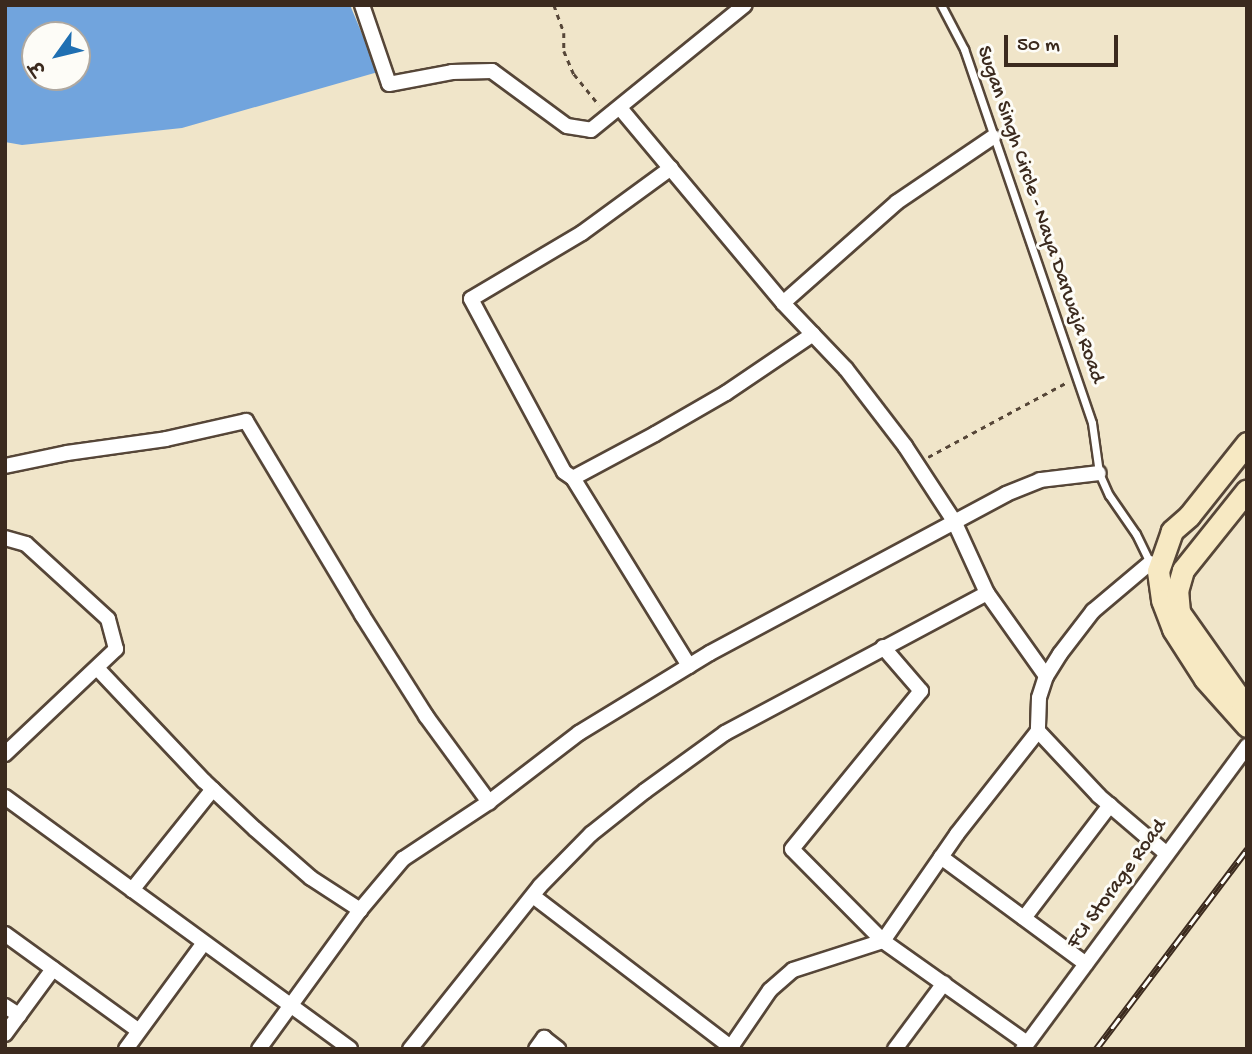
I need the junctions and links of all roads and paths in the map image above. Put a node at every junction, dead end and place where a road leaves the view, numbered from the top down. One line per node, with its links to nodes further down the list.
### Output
1 (554, 5): 6 (path)
2 (745, 5): 5 (street)
3 (941, 5): 7 (lane, Sugan Singh Circle - Naya Darwaja Road)
4 (364, 6): 6 (street)
5 (620, 108): 6 (street); 8 (street)
6 (607, 117)
7 (993, 137): 9 (street); 11 (lane, Sugan Singh Circle - Naya Darwaja Road)
8 (671, 167): 9 (street); 17 (street)
9 (783, 303): 10 (street)
10 (813, 334): 14 (street); 17 (street)
11 (1076, 377): 14 (path); 16 (lane, Sugan Singh Circle - Naya Darwaja Road)
12 (1247, 443): 21 (main road)
13 (1247, 458): 28 (main road)
14 (916, 464): 19 (street)
15 (5, 466): 35 (street)
16 (1099, 473): 19 (street); 21 (lane)
17 (573, 478): 24 (street)
18 (1247, 490): 27 (main road)
19 (954, 521): 22 (street); 24 (street)
20 (5, 538): 25 (street)
21 (1154, 571): 26 (street); 29 (main road)
22 (986, 593): 23 (street); 26 (street)
23 (883, 647): 40 (street); 44 (street)
24 (689, 666): 35 (street)
25 (97, 668): 32 (street); 33 (street)
26 (1046, 676): 30 (street)
27 (1247, 707)
28 (1247, 719)
29 (1247, 726)
30 (1038, 731): 36 (street); 38 (street)
31 (1247, 746): 37 (street, FCI Storage Road)
32 (5, 754)
33 (213, 789): 39 (street); 41 (street)
34 (5, 797): 39 (street)
35 (489, 802): 41 (street)
36 (1110, 805): 37 (street); 42 (street)
37 (1167, 854): 46 (street, FCI Storage Road)
38 (941, 857): 42 (street); 44 (street)
39 (132, 890): 45 (street)
40 (533, 896): 55 (street); 59 (street)
41 (360, 910): 49 (street)
42 (1024, 918): 46 (street)
43 (5, 934): 47 (street)
44 (883, 941): 48 (street); 55 (street)
45 (203, 944): 49 (street); 52 (street)
46 (1086, 964): 54 (street, FCI Storage Road)
47 (53, 969): 51 (street); 52 (street)
48 (944, 984): 54 (street); 62 (street)
49 (292, 1004): 57 (street); 58 (street)
50 (5, 1006): 51 (street)
51 (19, 1015): 53 (street)
52 (139, 1031): 56 (street)
53 (5, 1034)
54 (1025, 1046)
55 (732, 1048)
56 (126, 1049)
57 (259, 1049)
58 (350, 1049)
59 (410, 1049)
60 (536, 1049): 61 (street)
61 (558, 1049)
62 (895, 1049)

